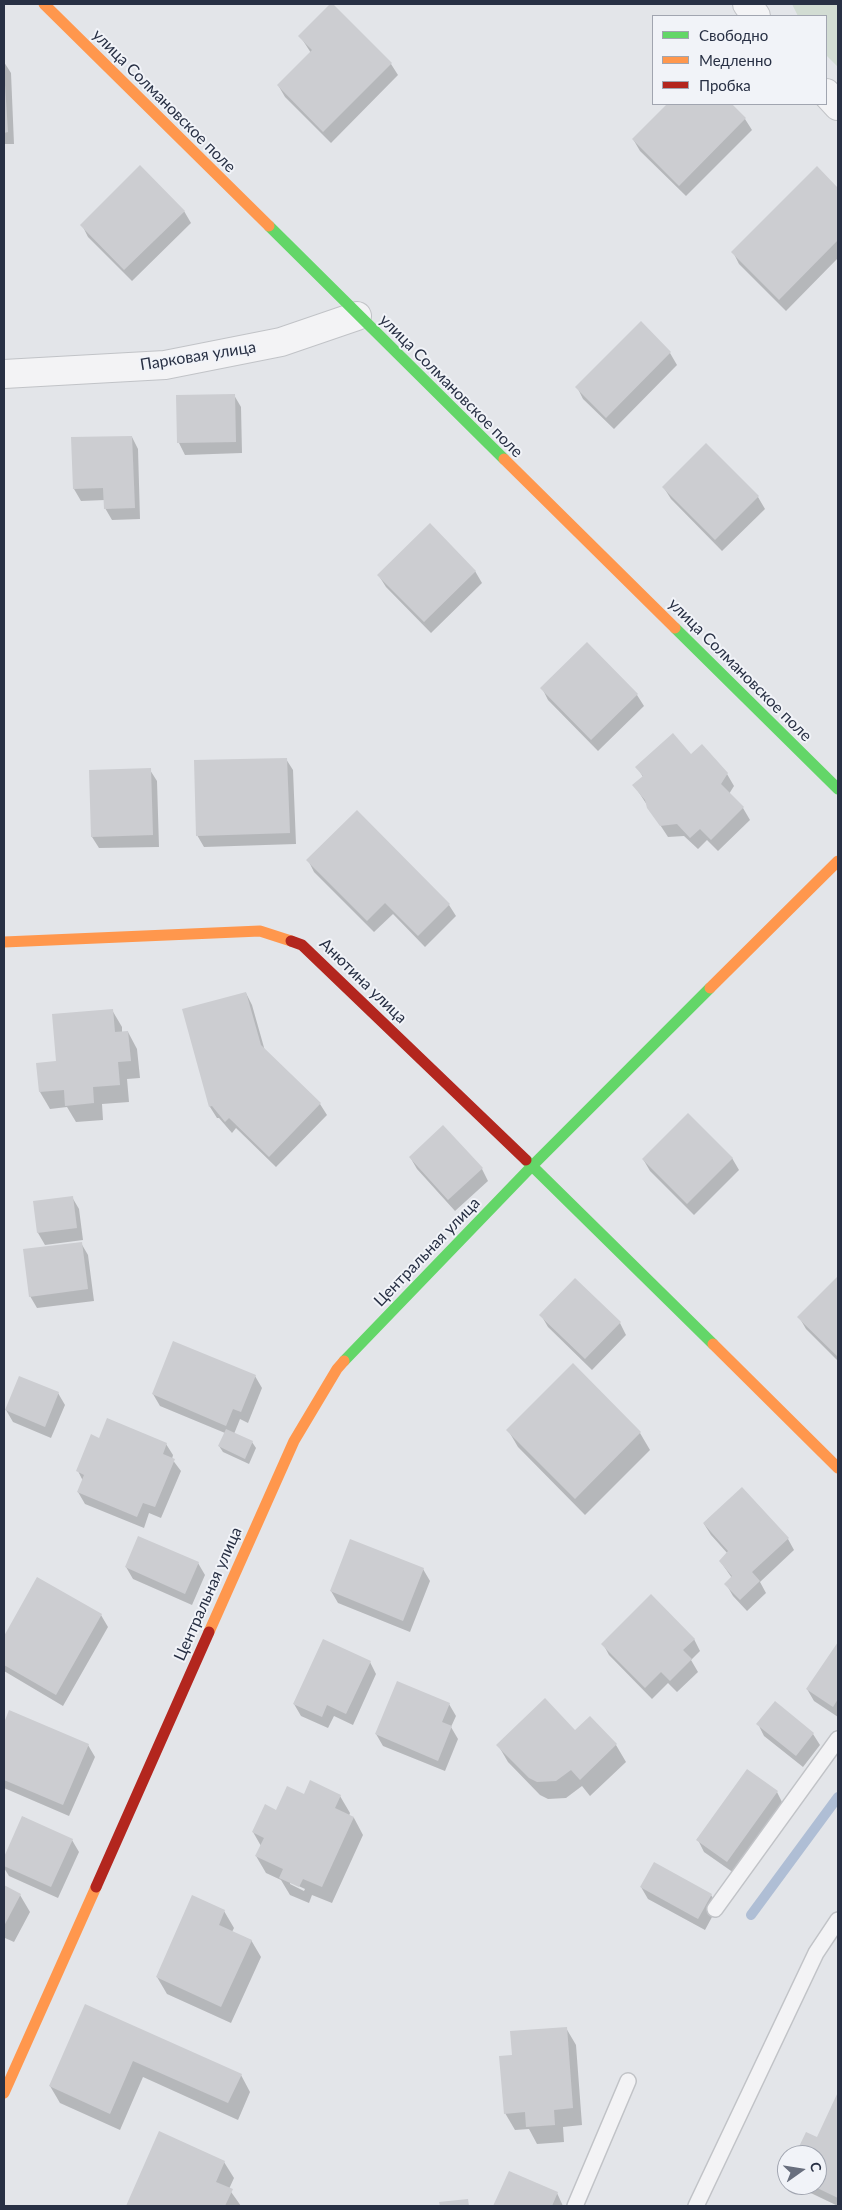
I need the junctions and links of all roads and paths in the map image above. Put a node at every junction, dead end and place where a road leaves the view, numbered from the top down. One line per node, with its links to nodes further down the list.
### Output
1 (44, 4): 6 (street, улица Солмановское поле)
2 (748, 4): 3 (street)
3 (755, 15)
4 (827, 94): 5 (street)
5 (838, 106)
6 (358, 316): 7 (street, Парковая улица); 8 (street, улица Солмановское поле)
7 (4, 374)
8 (838, 789)
9 (838, 860): 11 (street, Центральная улица)
10 (4, 942): 11 (street, Анютина улица)
11 (532, 1166): 12 (street, Анютина улица); 17 (street, Центральная улица)
12 (838, 1468)
13 (838, 1739): 14 (lane)
14 (715, 1909)
15 (838, 1920): 19 (lane)
16 (628, 2080): 18 (lane)
17 (4, 2093)
18 (575, 2206)
19 (696, 2206)

